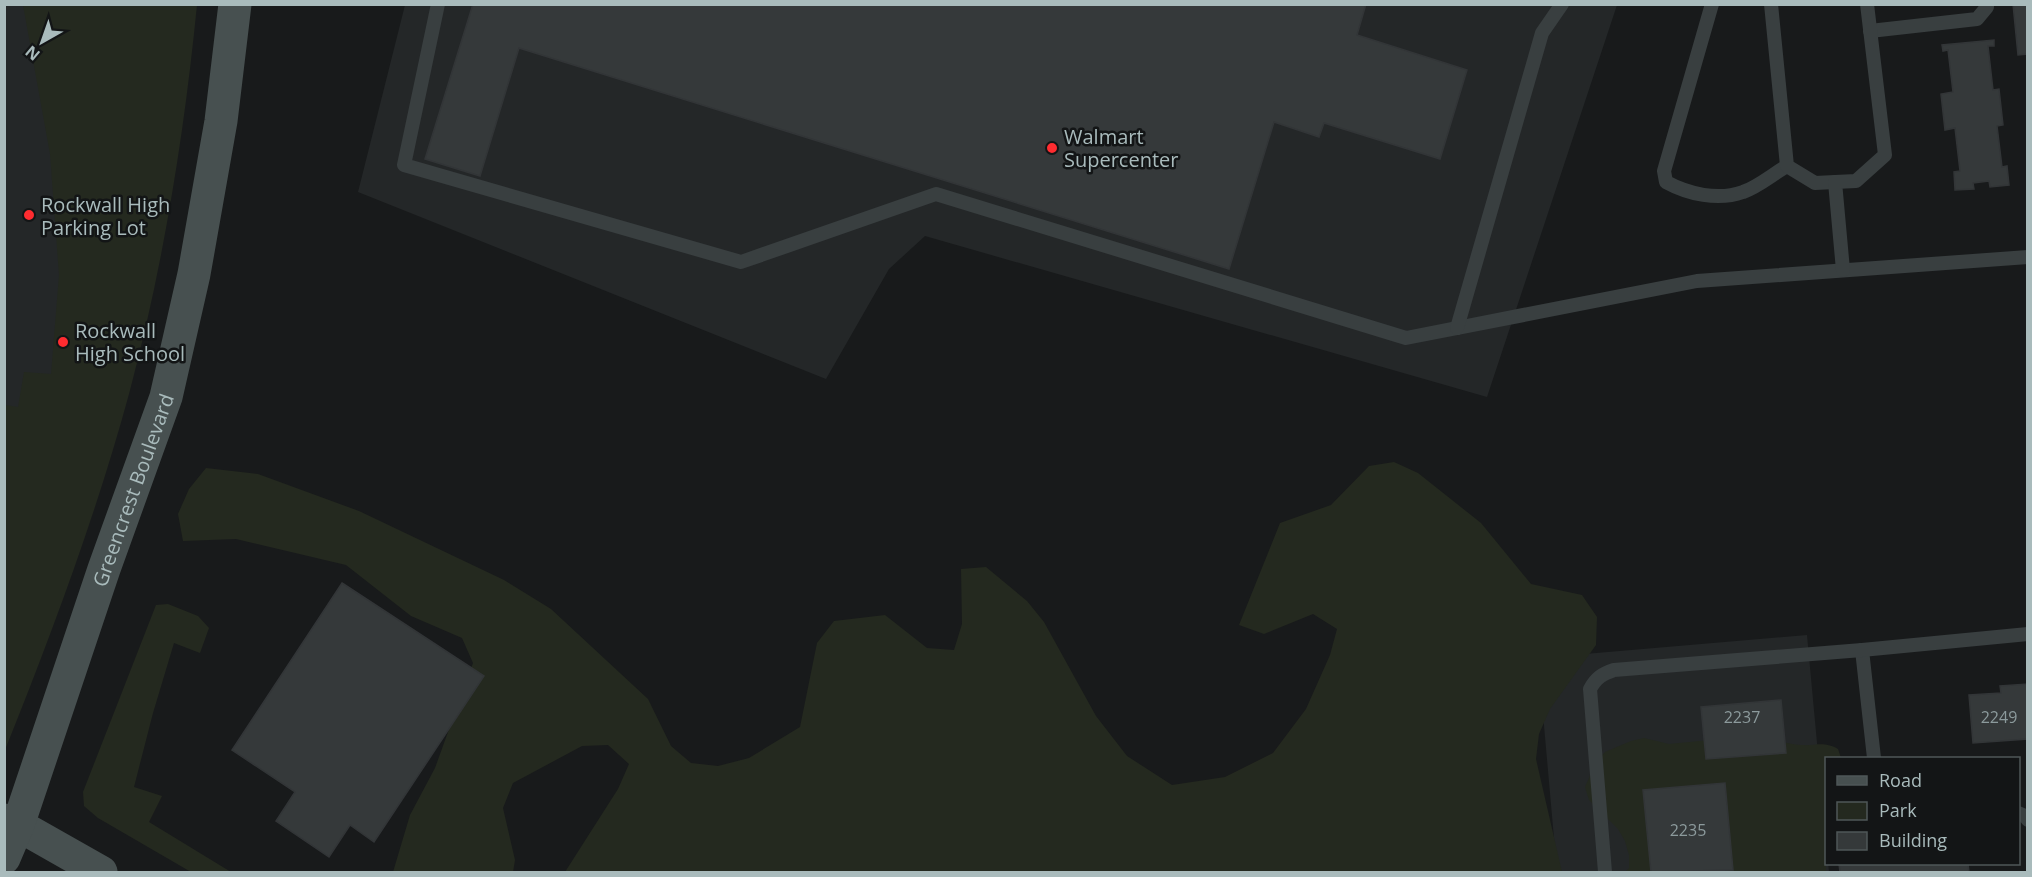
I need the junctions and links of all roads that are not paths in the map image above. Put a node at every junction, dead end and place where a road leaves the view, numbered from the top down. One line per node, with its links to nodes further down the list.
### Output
1 (235, 4): 17 (street, Greencrest Boulevard)
2 (438, 4): 13 (lane)
3 (1562, 4): 13 (lane)
4 (1712, 4): 9 (lane)
5 (1772, 4): 9 (lane)
6 (1868, 4): 8 (lane)
7 (1987, 4): 8 (lane)
8 (1870, 31): 10 (lane)
9 (1787, 166): 10 (lane)
10 (1835, 182): 12 (lane)
11 (2023, 257): 12 (lane)
12 (1843, 270): 13 (lane)
13 (1457, 328)
14 (2028, 634): 15 (lane)
15 (1862, 650): 16 (lane); 20 (lane)
16 (1874, 757)
17 (11, 823): 18 (street, Greencrest Boulevard); 19 (street)
18 (4, 858)
19 (101, 873)
20 (1605, 873)

